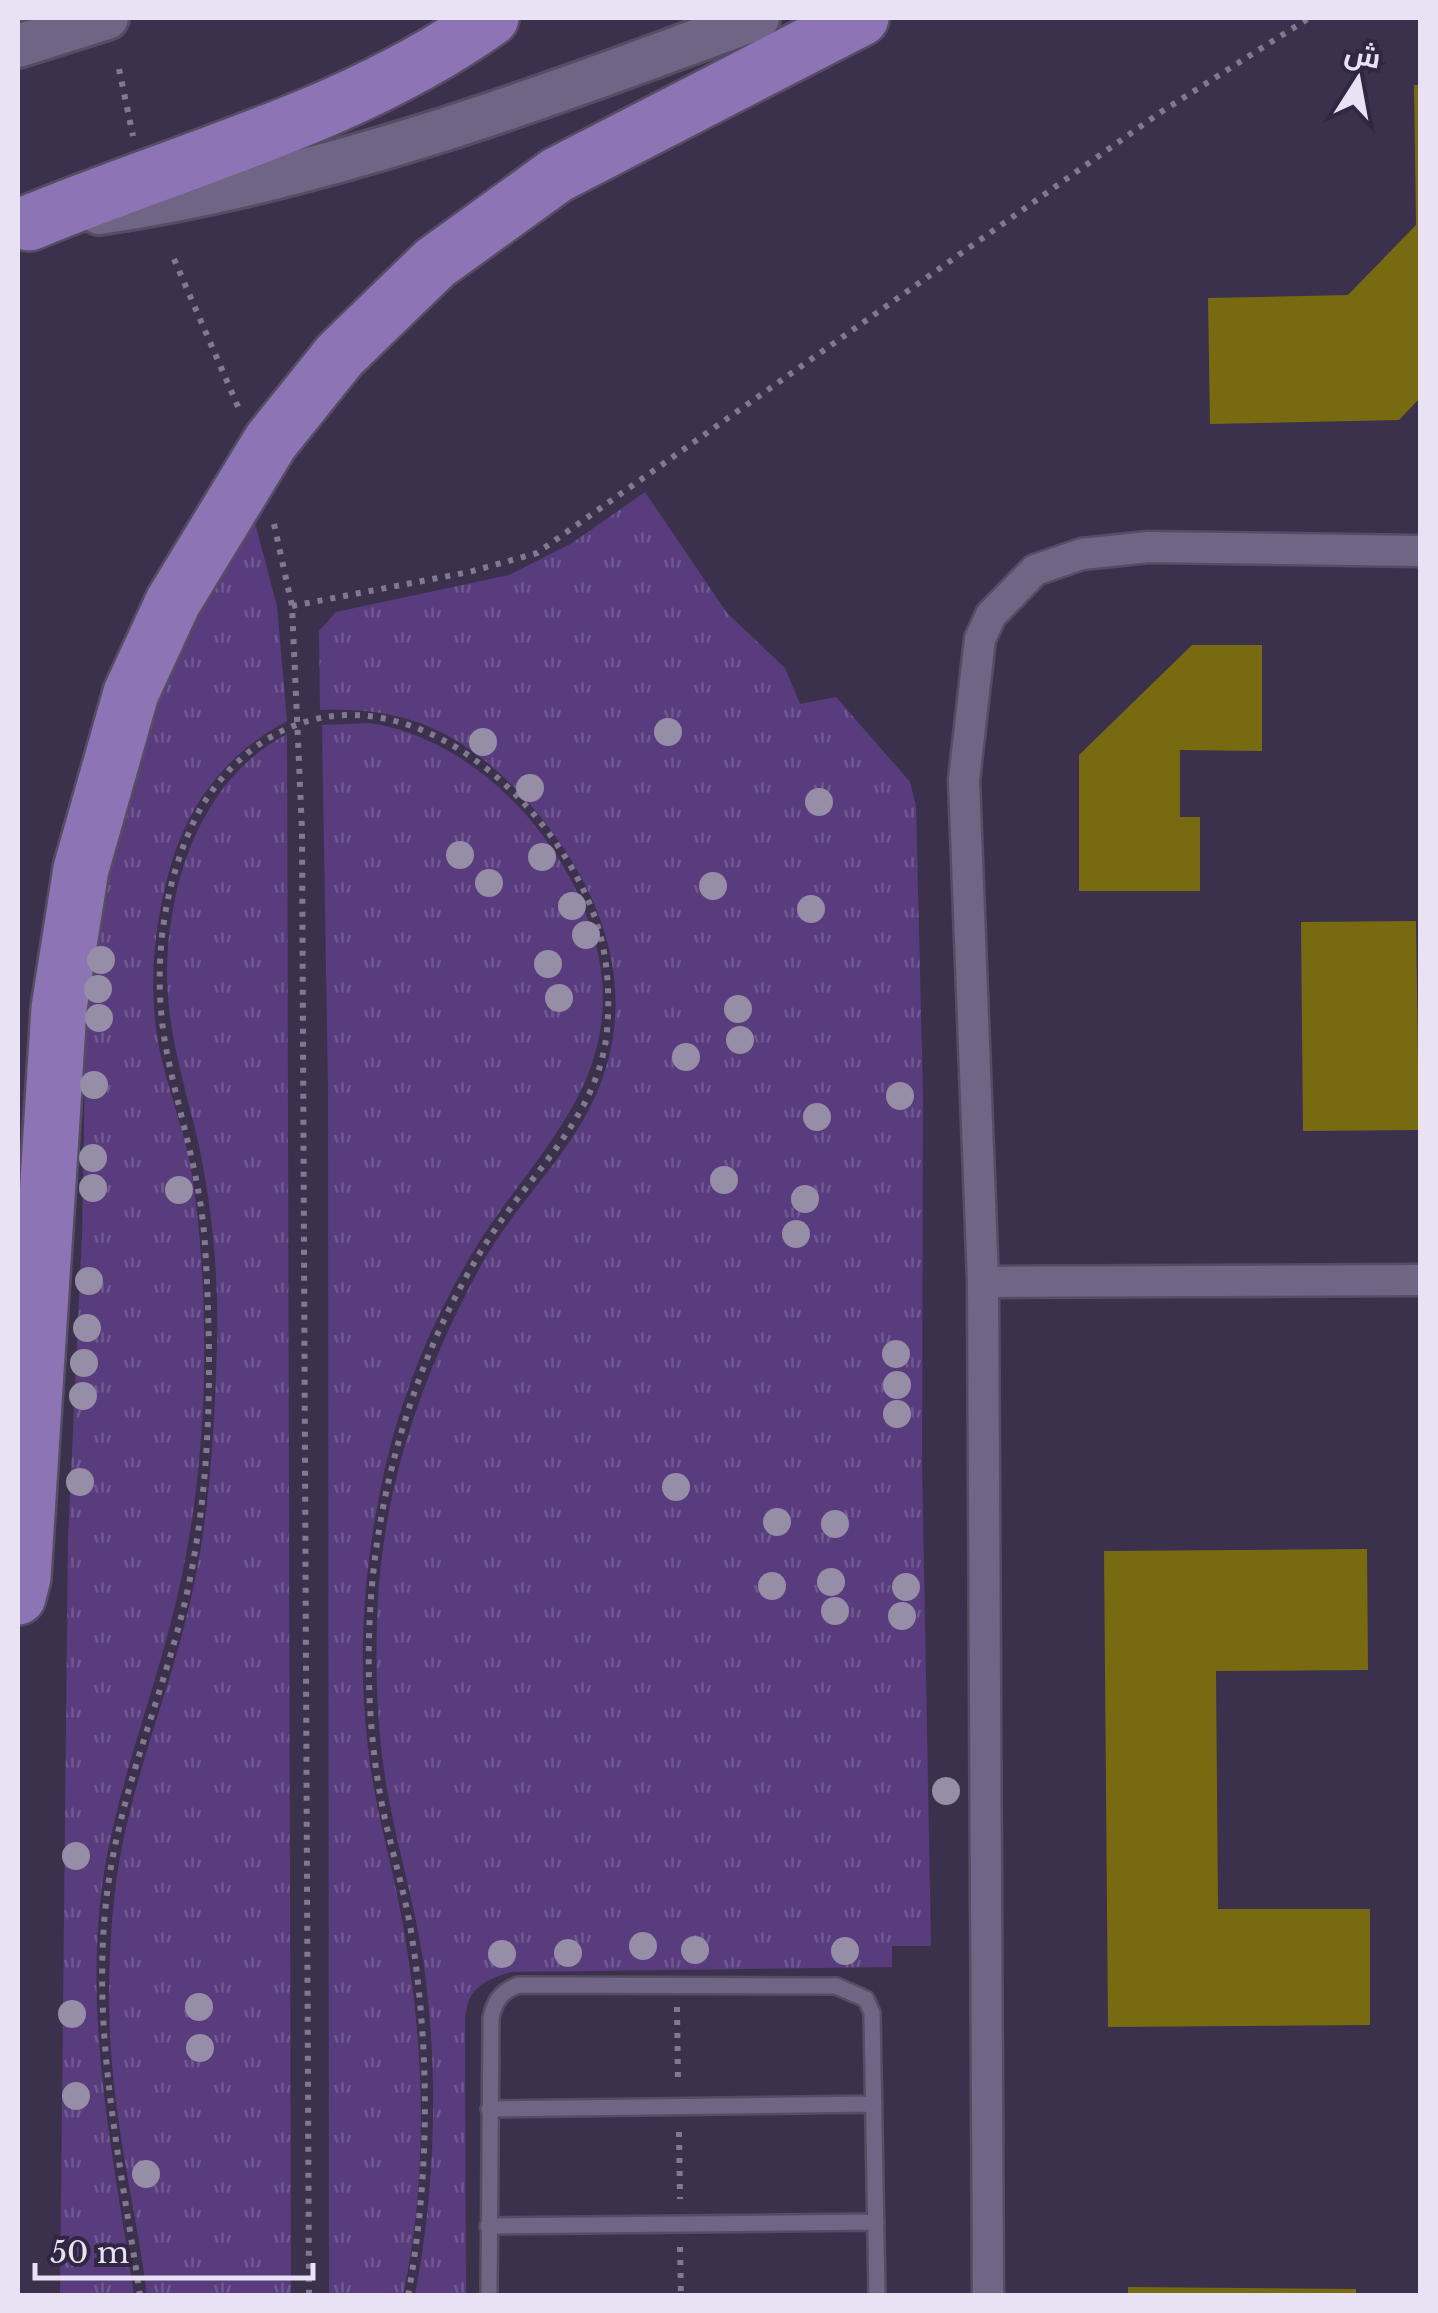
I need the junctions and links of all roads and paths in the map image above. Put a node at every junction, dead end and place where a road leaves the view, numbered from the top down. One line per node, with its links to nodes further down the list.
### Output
1 (107, 18): 6 (main road)
2 (492, 18): 9 (highway)
3 (758, 18): 9 (main road)
4 (861, 18): 18 (highway)
5 (1309, 18): 14 (path)
6 (18, 46)
7 (119, 69): 8 (path)
8 (136, 146)
9 (23, 224)
10 (174, 259): 11 (path)
11 (242, 419)
12 (274, 522): 14 (path)
13 (1420, 551): 17 (street)
14 (292, 606): 15 (path)
15 (299, 723): 26 (path); 27 (path); 28 (path)
16 (1420, 1280): 17 (street)
17 (983, 1282): 32 (street)
18 (18, 1597)
19 (676, 1985): 20 (lane); 21 (path); 22 (lane)
20 (874, 2104): 21 (lane); 23 (lane)
21 (679, 2107): 22 (lane); 24 (path)
22 (489, 2110): 25 (lane)
23 (876, 2222): 24 (lane); 31 (lane)
24 (680, 2225): 25 (lane); 30 (path)
25 (488, 2226): 29 (lane)
26 (140, 2296)
27 (310, 2296)
28 (408, 2296)
29 (490, 2296)
30 (681, 2296)
31 (878, 2296)
32 (988, 2296)

